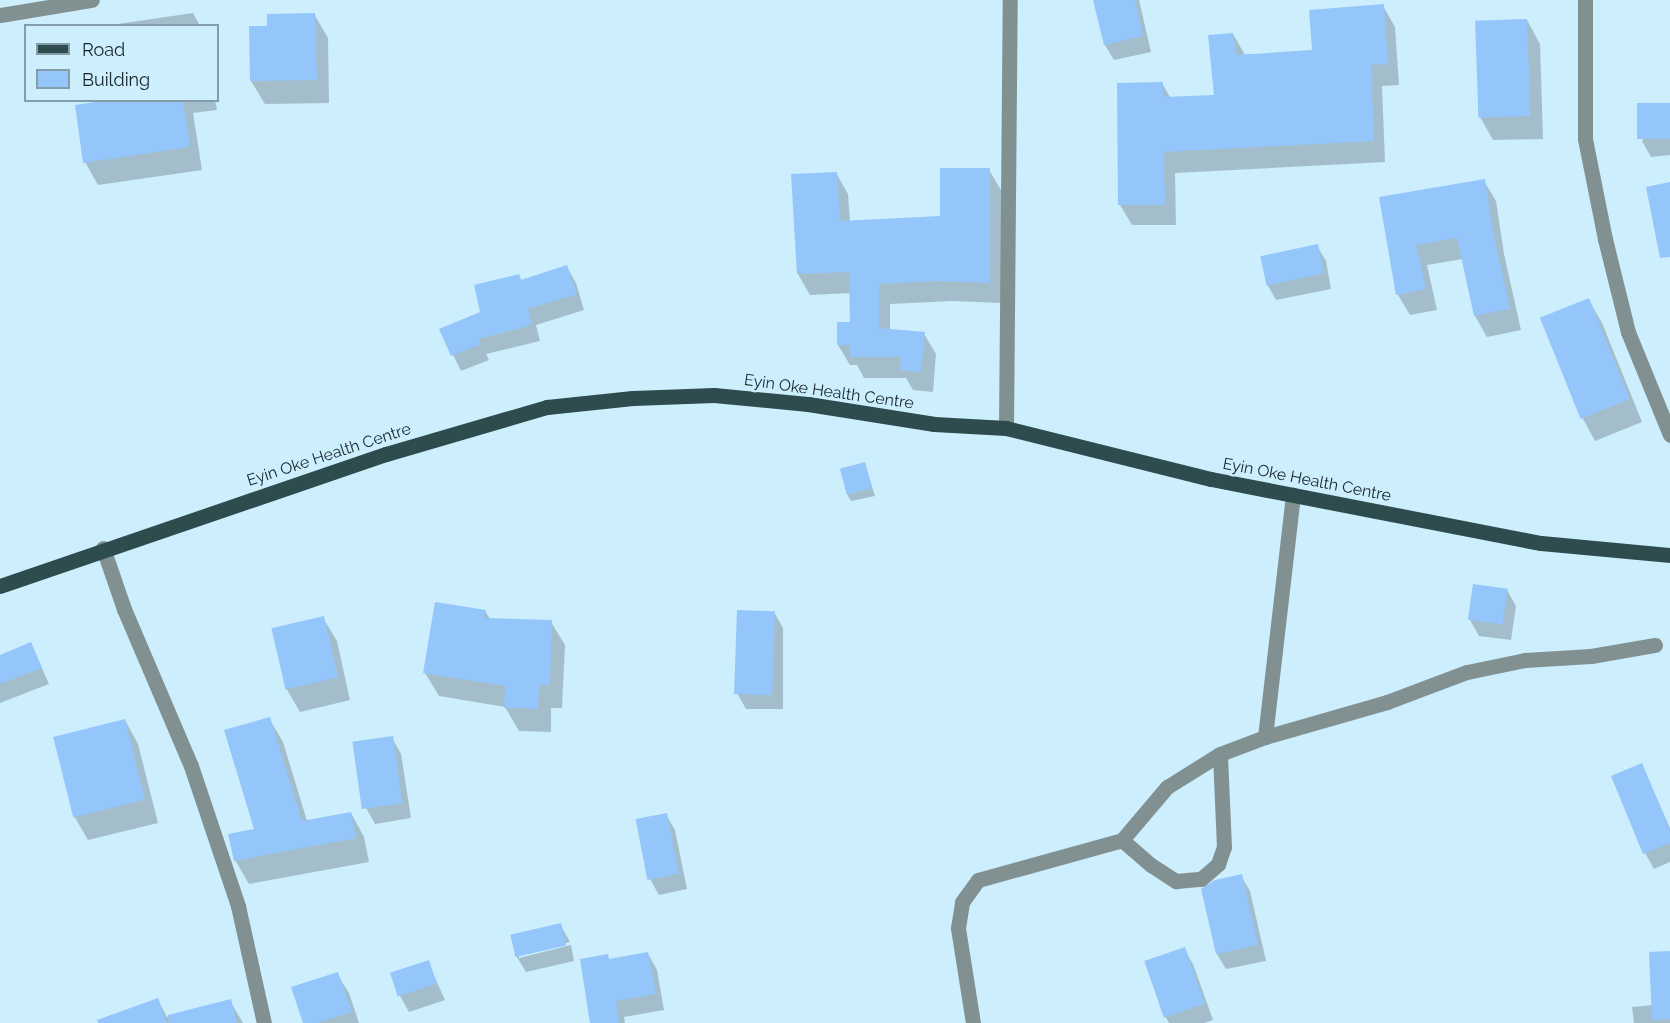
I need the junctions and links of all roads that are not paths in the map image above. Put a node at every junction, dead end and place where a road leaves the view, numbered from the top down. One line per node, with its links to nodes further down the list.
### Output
1 (92, 0): 4 (street)
2 (1010, 0): 5 (street)
3 (1585, 0): 6 (street)
4 (0, 15)
5 (1006, 428): 7 (main road, Eyin Oke Health Centre); 8 (main road, Eyin Oke Health Centre)
6 (1670, 435)
7 (1293, 495): 9 (main road, Eyin Oke Health Centre); 12 (street)
8 (103, 548): 10 (main road, Eyin Oke Health Centre); 15 (street)
9 (1670, 555)
10 (0, 586)
11 (1655, 645): 12 (street)
12 (1265, 736): 13 (street)
13 (1220, 754): 14 (street); 14 (street)
14 (1122, 840): 16 (street)
15 (264, 1023)
16 (973, 1023)

